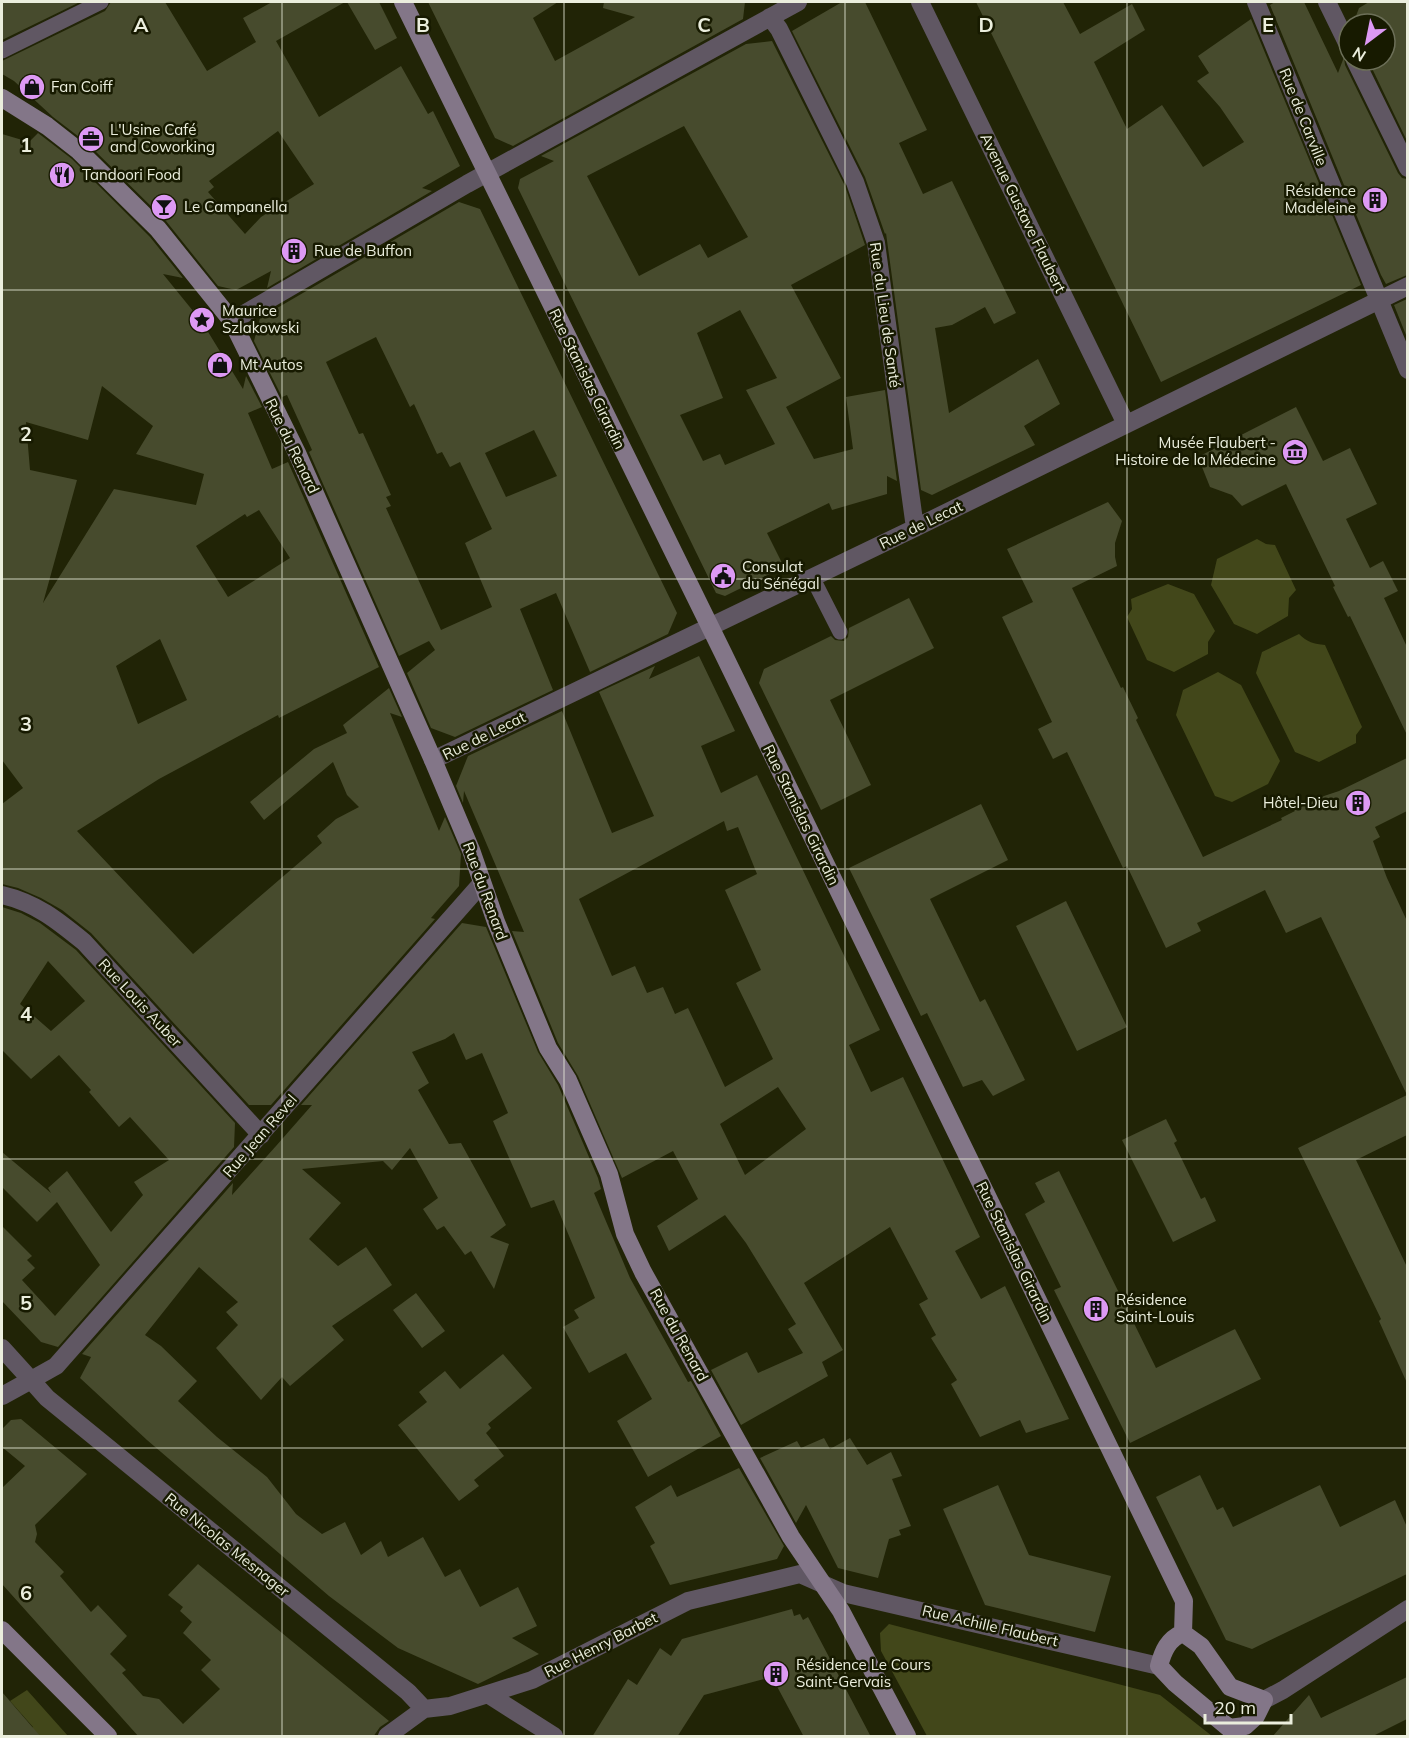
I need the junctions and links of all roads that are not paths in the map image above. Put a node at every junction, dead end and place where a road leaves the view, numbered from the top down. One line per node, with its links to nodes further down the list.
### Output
1 (101, 2): 9 (lane)
2 (403, 2): 13 (street, Rue Stanislas Girardin)
3 (798, 2): 7 (street)
4 (920, 2): 18 (street, Avenue Gustave Flaubert)
5 (1256, 2): 15 (street, Rue de Carville)
6 (1331, 3): 8 (street)
7 (772, 11): 13 (street); 19 (street, Rue du Lieu de Santé)
8 (1337, 17)
9 (2, 51)
10 (1362, 72): 12 (street)
11 (2, 98): 16 (street, Rue du Renard)
12 (1407, 168)
13 (486, 174): 16 (street); 21 (street, Rue Stanislas Girardin)
14 (1407, 286): 15 (street, Rue de Lecat)
15 (1378, 300): 17 (street, Rue de Carville); 18 (street, Rue de Lecat)
16 (232, 321): 23 (street, Rue du Renard)
17 (1407, 370)
18 (1126, 424): 19 (street, Rue de Lecat)
19 (915, 528): 20 (street, Rue de Lecat)
20 (812, 578): 21 (street, Rue de Lecat); 22 (lane)
21 (709, 627): 23 (street, Rue de Lecat); 33 (street, Rue Stanislas Girardin)
22 (840, 632)
23 (433, 760): 24 (street, Rue du Renard)
24 (482, 883): 26 (street, Rue Jean Revel); 30 (street, Rue du Renard)
25 (2, 895): 26 (street, Rue Louis Auber)
26 (261, 1135): 28 (street, Rue Jean Revel)
27 (2, 1348): 28 (street, Rue Nicolas Mesnager)
28 (30, 1380): 29 (street, Rue Jean Revel); 37 (street, Rue Nicolas Mesnager)
29 (2, 1396)
30 (822, 1582): 34 (street, Rue Achille Flaubert); 35 (street, Rue Henry Barbet); 42 (street, Rue du Renard)
31 (1407, 1609): 36 (street)
32 (2, 1630): 39 (street)
33 (1183, 1633): 34 (street); 36 (street)
34 (1159, 1666): 38 (street)
35 (489, 1695): 37 (street, Rue Henry Barbet); 41 (street)
36 (1264, 1700): 38 (street)
37 (424, 1709): 40 (street, Rue Henry Barbet)
38 (1248, 1732)
39 (107, 1736)
40 (387, 1737)
41 (554, 1737)
42 (907, 1737)

